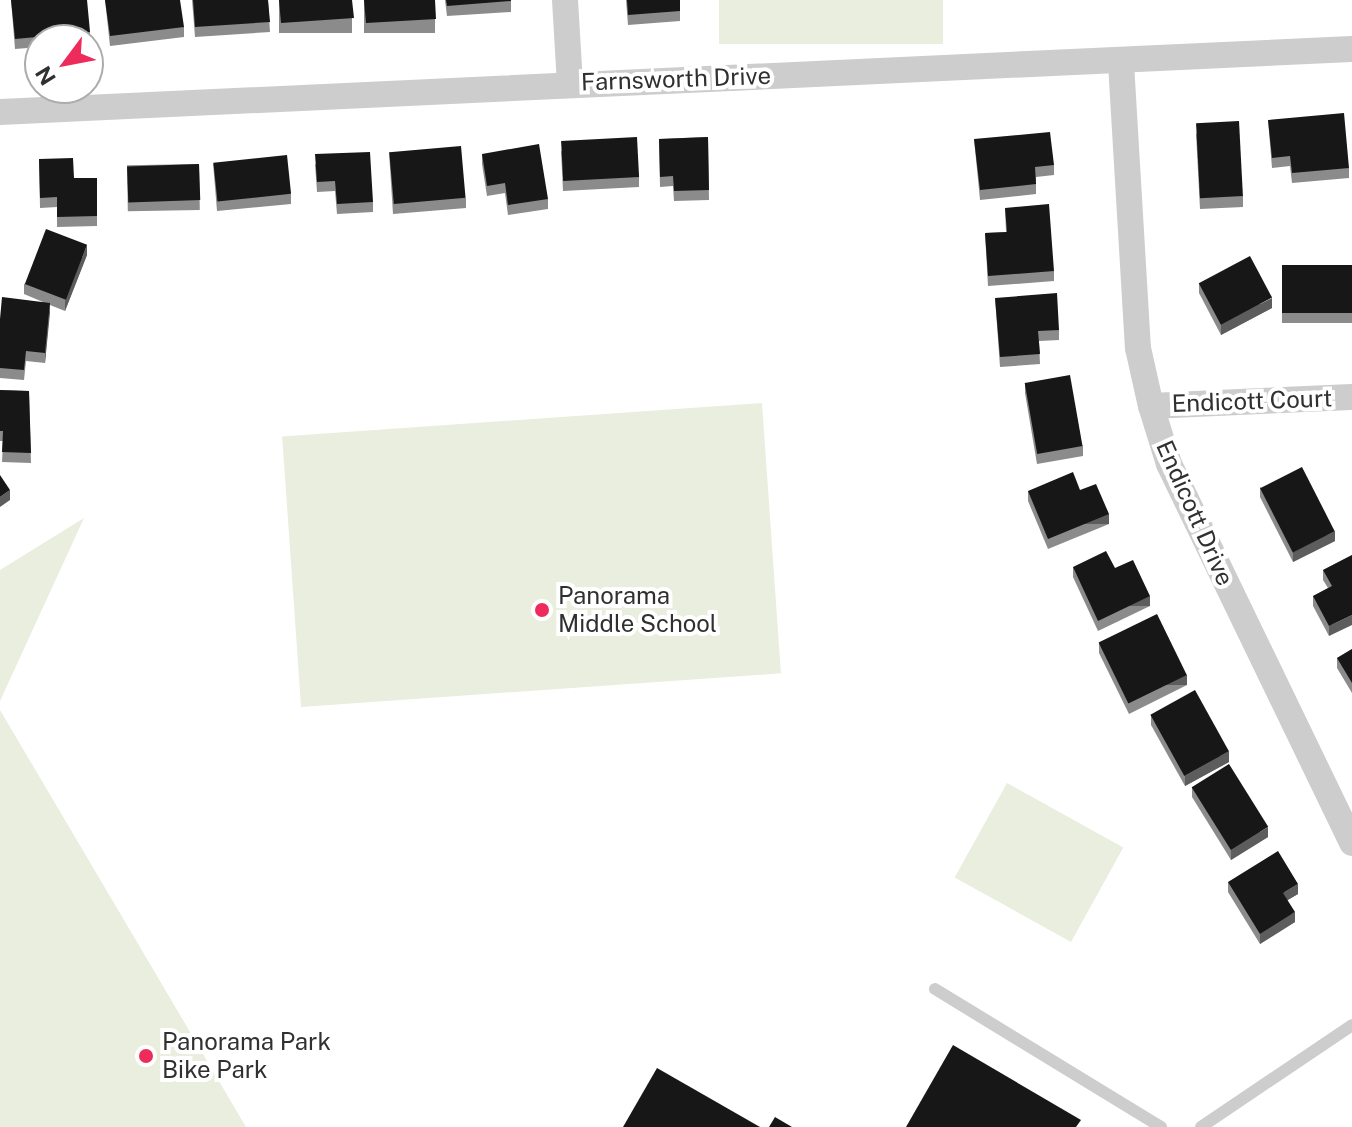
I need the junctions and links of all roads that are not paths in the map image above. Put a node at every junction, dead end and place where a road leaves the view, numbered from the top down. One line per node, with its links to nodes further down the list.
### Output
1 (565, 0): 4 (street)
2 (1352, 49): 3 (street, Farnsworth Drive)
3 (1121, 63): 4 (street, Farnsworth Drive); 7 (street, Endicott Drive)
4 (570, 83): 5 (street, Farnsworth Drive)
5 (0, 112)
6 (1352, 397): 7 (street, Endicott Court)
7 (1151, 406): 8 (street, Endicott Drive)
8 (1352, 843)
9 (935, 989): 11 (lane)
10 (1352, 1025): 12 (lane)
11 (1161, 1127)
12 (1201, 1127)

